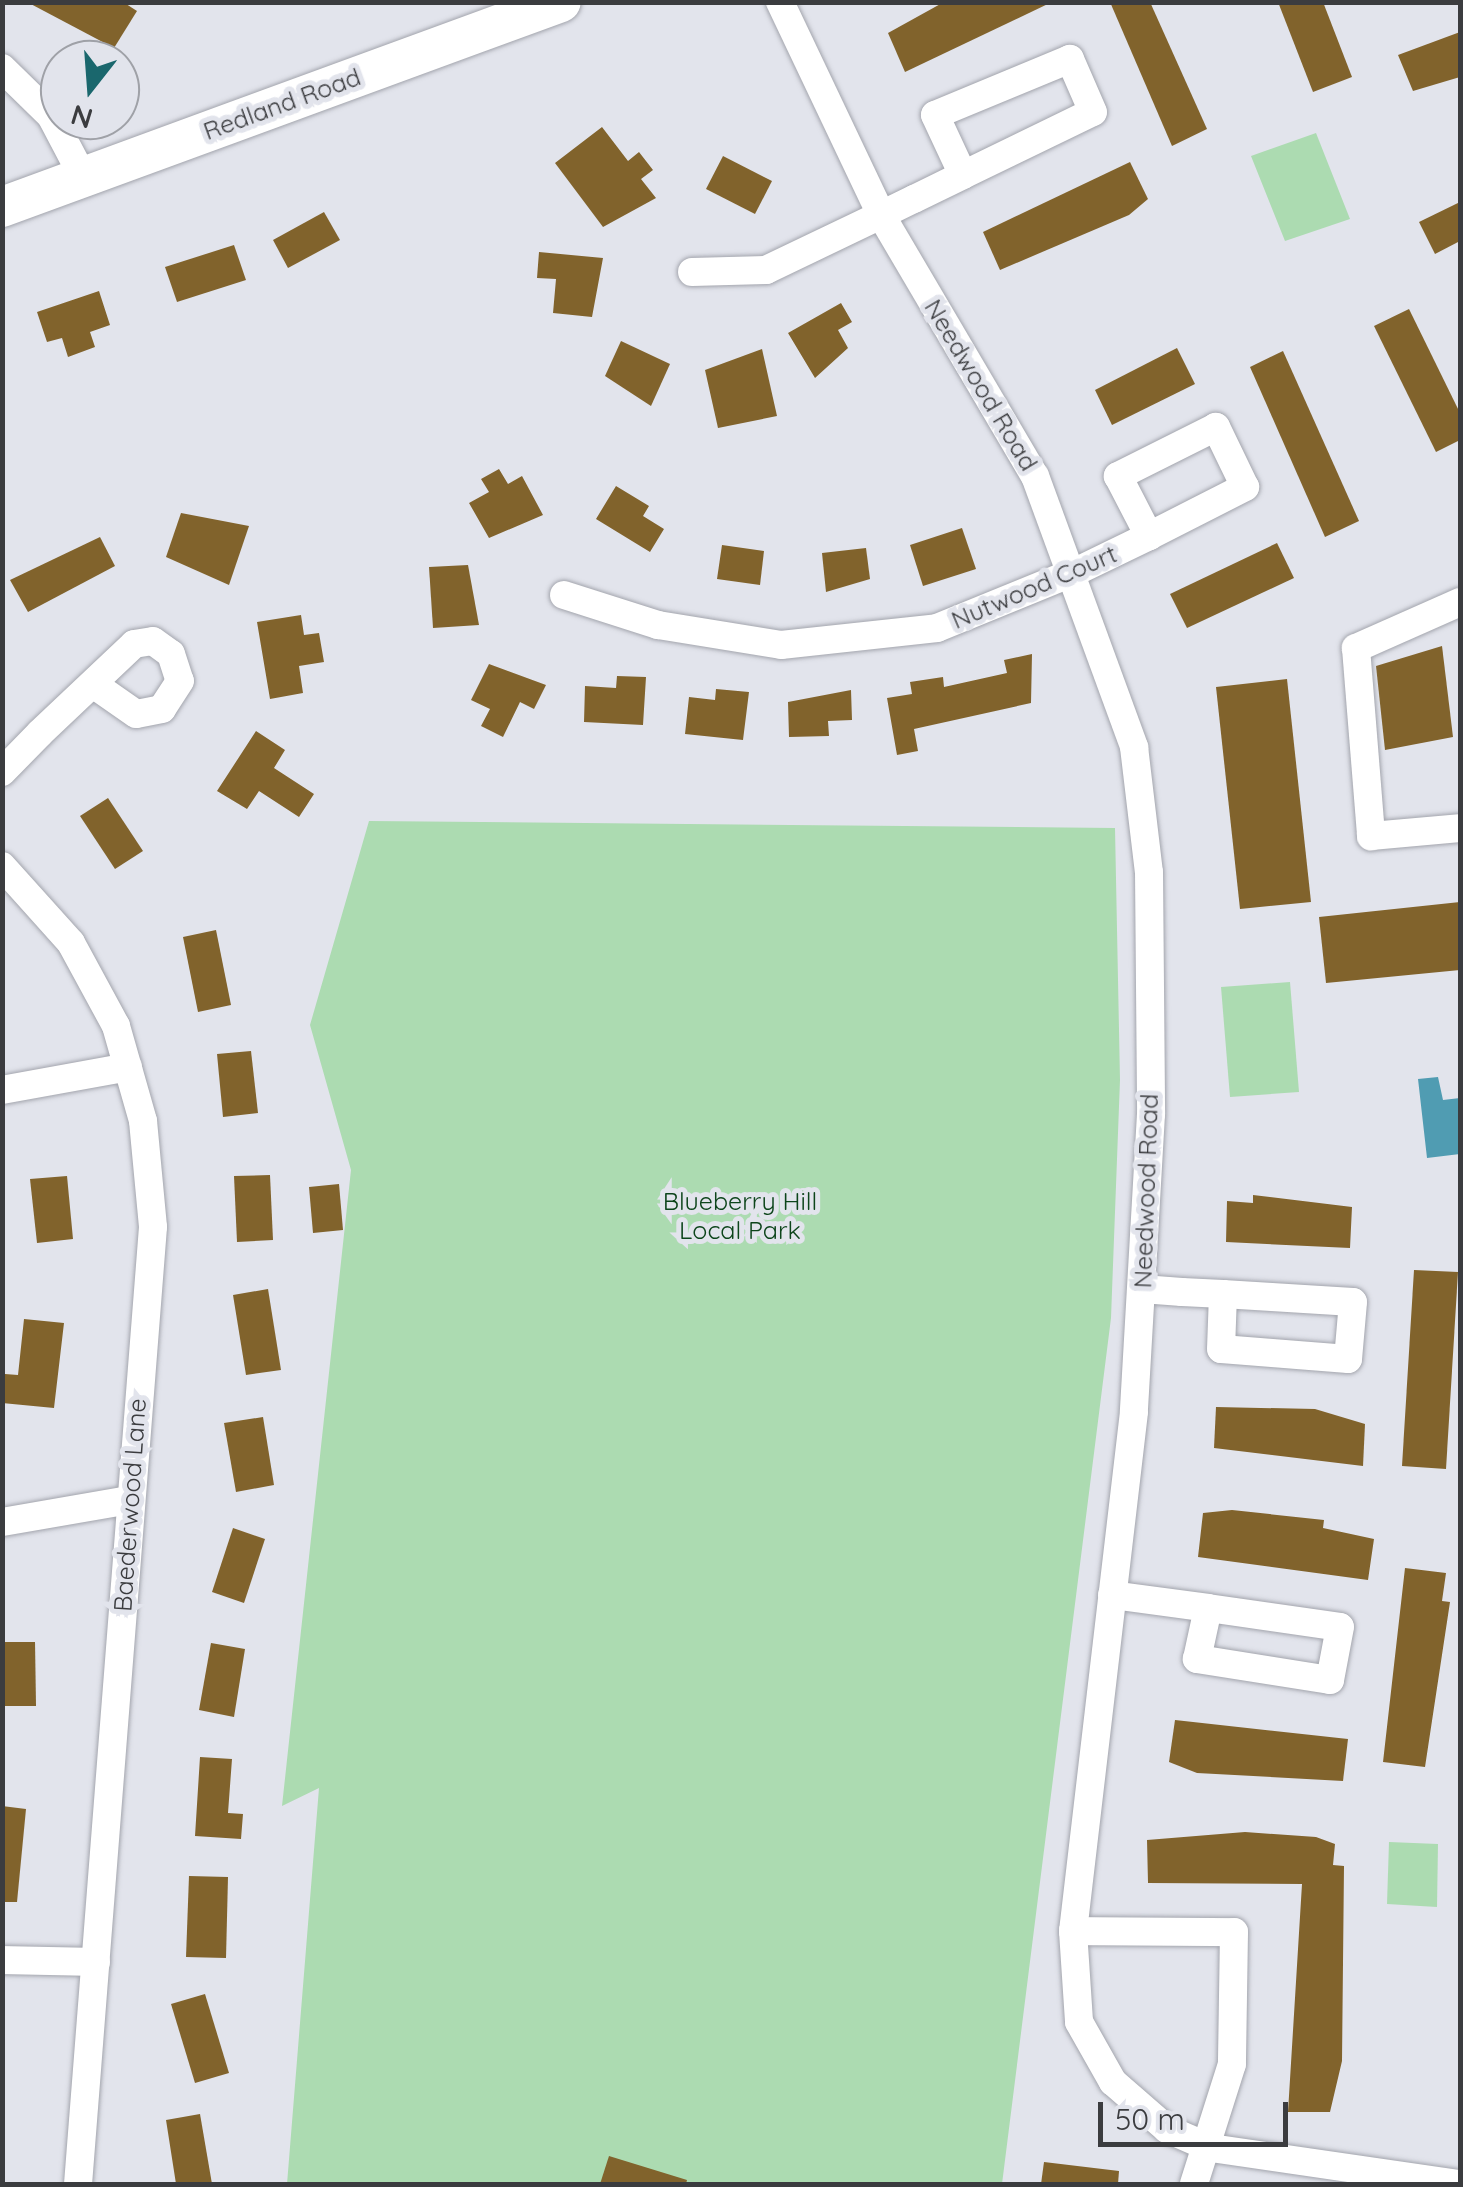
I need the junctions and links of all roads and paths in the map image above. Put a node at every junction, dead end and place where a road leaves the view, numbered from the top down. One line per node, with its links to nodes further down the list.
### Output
1 (561, 2): 5 (main road, Redland Road)
2 (780, 2): 7 (street, Needwood Road)
3 (2, 68): 5 (street)
4 (963, 175): 4 (street); 7 (street)
5 (83, 177): 6 (main road, Redland Road)
6 (2, 208)
7 (881, 215): 8 (street); 10 (street, Needwood Road)
8 (692, 272)
9 (1149, 536): 9 (street, Nutwood Court); 10 (street, Nutwood Court)
10 (1077, 571): 11 (street, Nutwood Court); 19 (street, Needwood Road)
11 (564, 595)
12 (1460, 602): 15 (street)
13 (92, 684): 14 (street)
14 (2, 772)
15 (1460, 828)
16 (2, 866): 17 (street, Baederwood Lane)
17 (128, 1067): 18 (street); 21 (street, Baederwood Lane)
18 (2, 1090)
19 (1142, 1289): 20 (street); 23 (street, Needwood Road)
20 (1223, 1294): 20 (street)
21 (130, 1500): 22 (street); 27 (street, Baederwood Lane)
22 (2, 1522)
23 (1112, 1595): 24 (street); 25 (street, Needwood Road)
24 (1208, 1608): 24 (street)
25 (1072, 1930): 28 (street, Needwood Road); 28 (street)
26 (2, 1960): 27 (street)
27 (96, 1962): 29 (street, Baederwood Lane)
28 (1212, 2148): 30 (street); 31 (street, Needwood Road)
29 (78, 2184)
30 (1194, 2184)
31 (1457, 2184)

